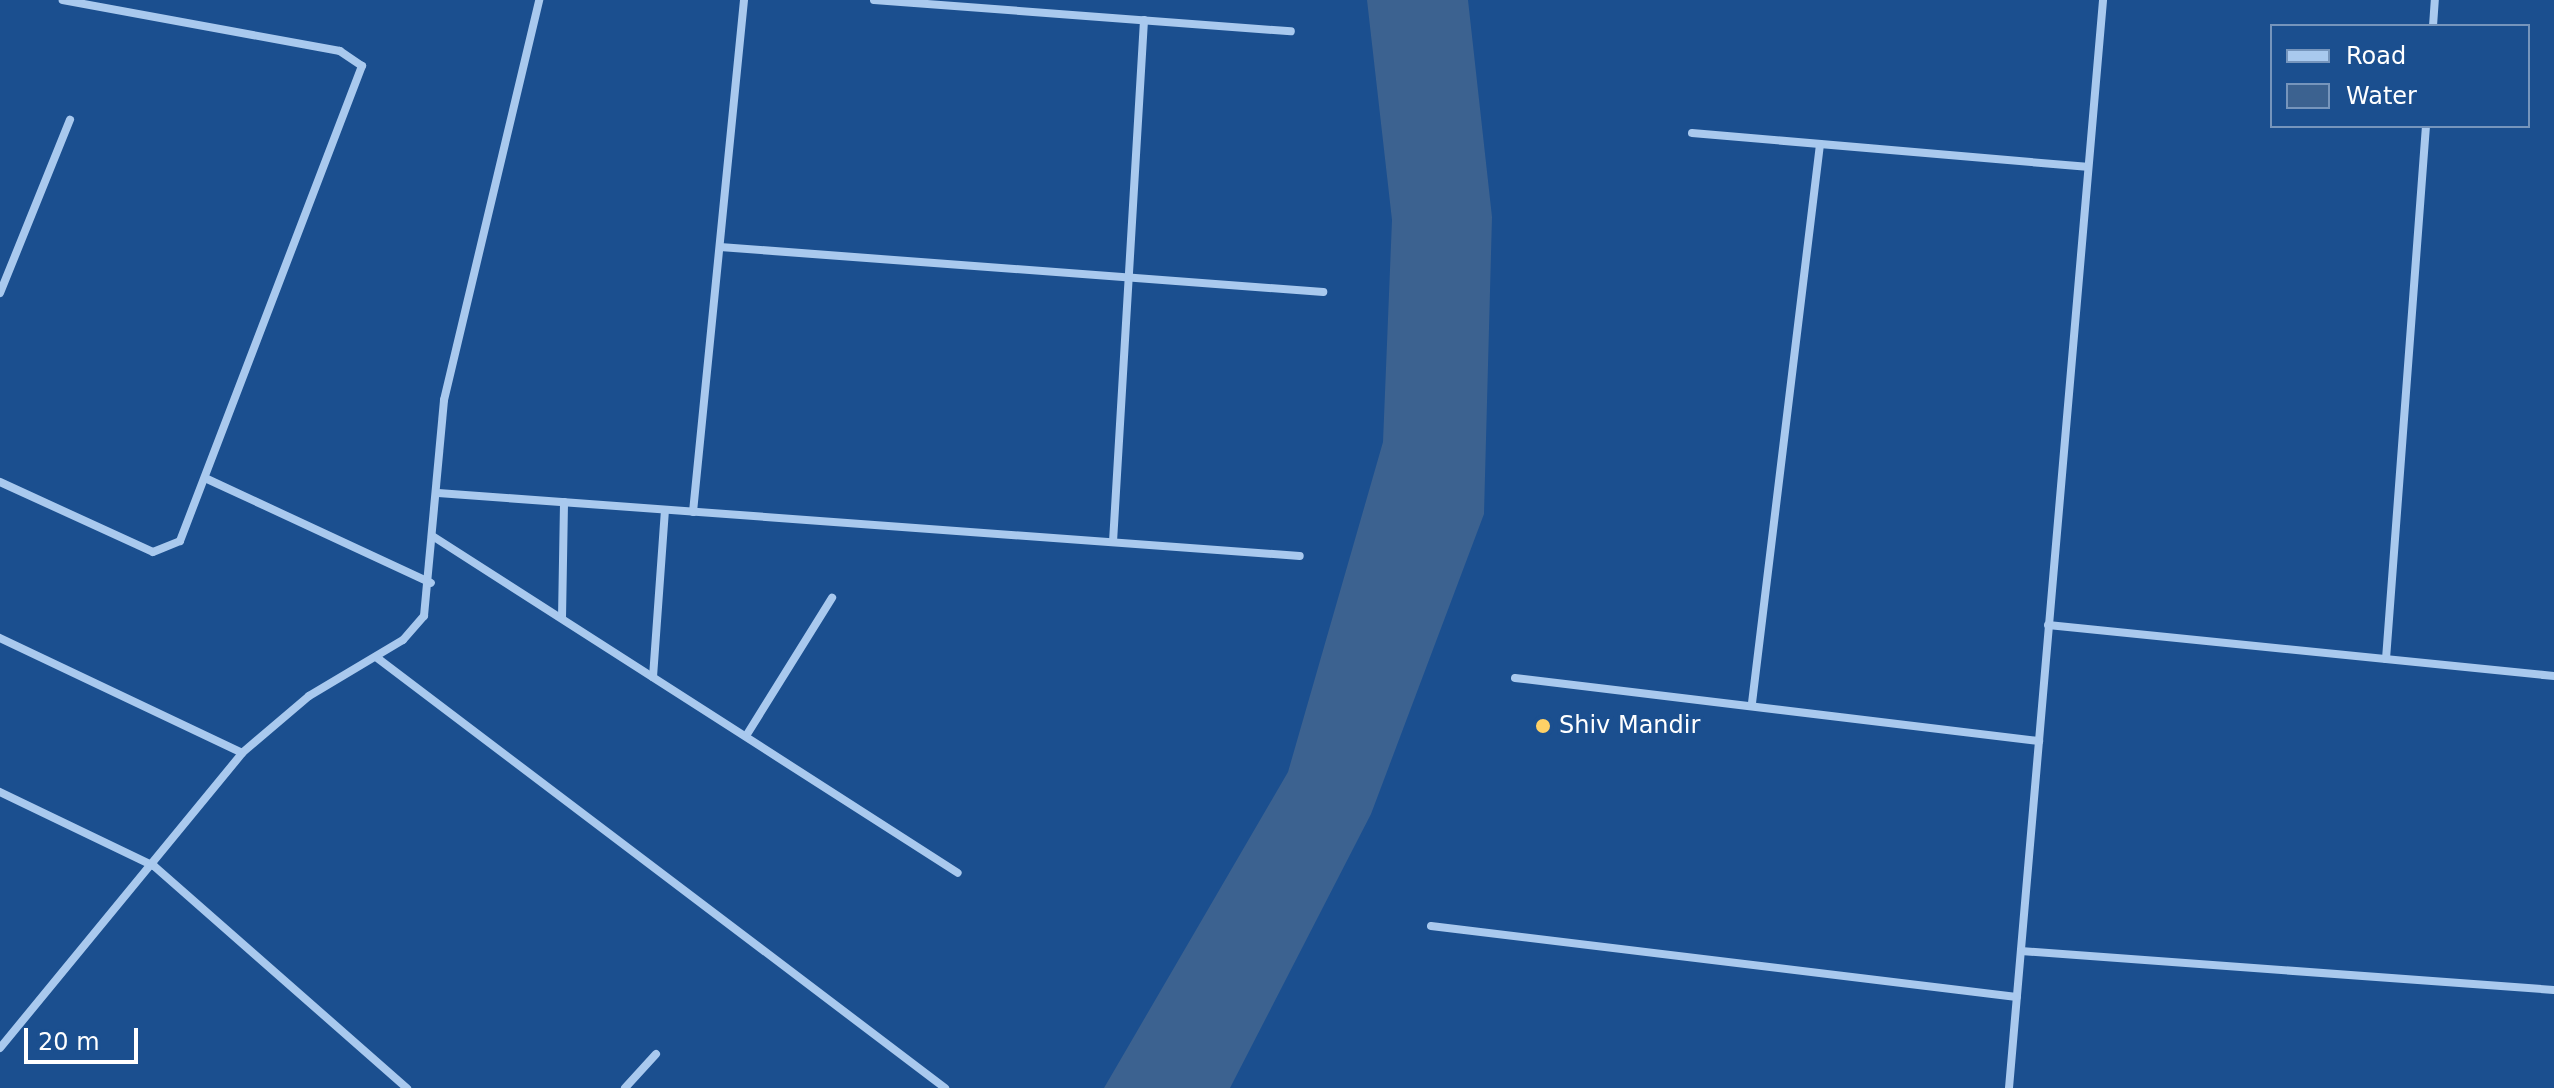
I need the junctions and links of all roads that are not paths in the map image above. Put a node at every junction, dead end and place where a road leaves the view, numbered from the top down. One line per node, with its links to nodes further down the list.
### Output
1 (63, 0): 20 (street)
2 (539, 0): 22 (street)
3 (744, 0): 16 (street)
4 (874, 0): 7 (street)
5 (2103, 0): 15 (street)
6 (2435, 0): 9 (street)
7 (914, 2): 8 (street)
8 (1144, 20): 10 (street); 17 (street)
9 (2433, 24)
10 (1291, 31)
11 (70, 120): 19 (street)
12 (2426, 128): 35 (street)
13 (1692, 133): 14 (street)
14 (1820, 144): 15 (street); 39 (street)
15 (2087, 167): 32 (street)
16 (720, 247): 17 (street); 25 (street)
17 (1129, 277): 18 (street); 27 (street)
18 (1323, 292)
19 (0, 293)
20 (205, 478): 21 (street); 29 (street)
21 (0, 482)
22 (438, 493): 23 (street); 26 (street)
23 (564, 502): 24 (street); 31 (street)
24 (665, 510): 25 (street); 37 (street)
25 (693, 512): 27 (street)
26 (434, 537): 29 (street); 31 (street)
27 (1113, 542): 28 (street)
28 (1300, 556)
29 (431, 583): 34 (street)
30 (832, 598): 40 (street)
31 (562, 618): 37 (street)
32 (2048, 625): 35 (street); 41 (street)
33 (0, 638): 42 (street)
34 (376, 657): 42 (street); 54 (street)
35 (2386, 659): 36 (street)
36 (2554, 676)
37 (653, 677): 40 (street)
38 (1515, 678): 39 (street)
39 (1752, 703): 41 (street)
40 (746, 736): 45 (street)
41 (2039, 741): 47 (street)
42 (242, 753): 44 (street)
43 (0, 792): 44 (street)
44 (154, 866): 50 (street); 52 (street)
45 (958, 873)
46 (1431, 926): 49 (street)
47 (2021, 951): 48 (street); 49 (street)
48 (2554, 990)
49 (2017, 997): 55 (street)
50 (0, 1048)
51 (656, 1054): 53 (street)
52 (407, 1088)
53 (625, 1088)
54 (945, 1088)
55 (2009, 1088)

